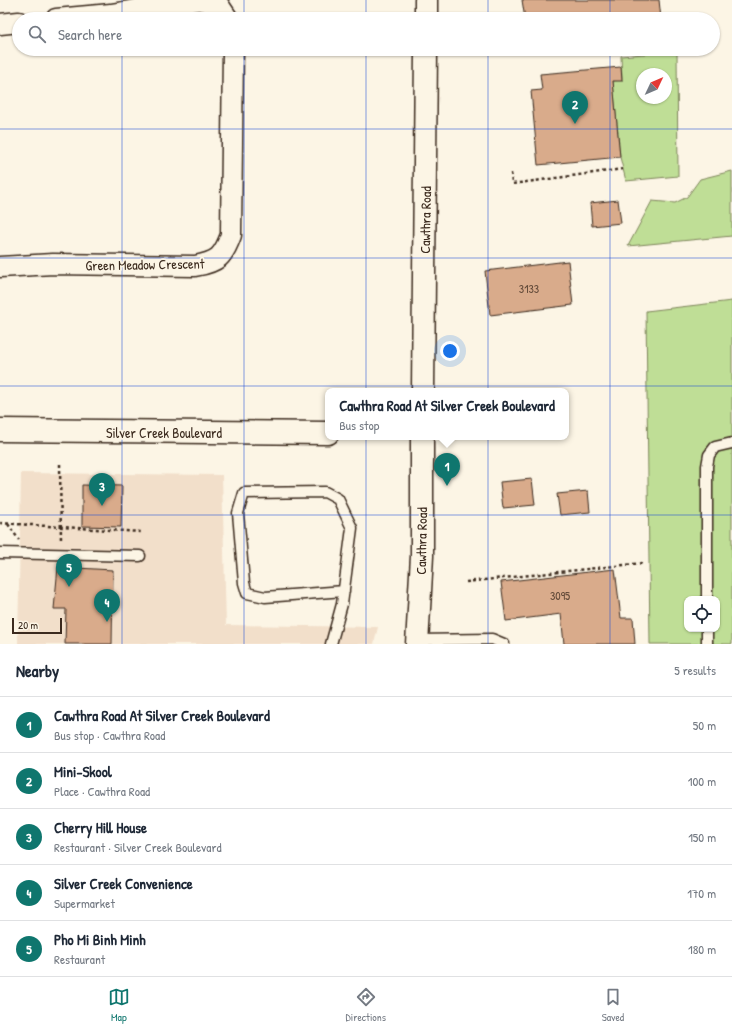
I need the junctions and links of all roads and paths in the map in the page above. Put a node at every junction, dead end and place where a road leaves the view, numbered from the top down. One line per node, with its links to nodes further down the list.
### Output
1 (198, 0): 4 (street)
2 (201, 0): 5 (street)
3 (426, 0): 6 (main road)
4 (123, 12)
5 (223, 12)
6 (426, 12)
7 (12, 23): 8 (street)
8 (0, 24)
9 (233, 56): 13 (street, Green Meadow Crescent)
10 (426, 56): 14 (main road, Cawthra Road)
11 (623, 169): 12 (path)
12 (511, 173)
13 (0, 267)
14 (423, 388)
15 (0, 430): 16 (main road, Silver Creek Boulevard)
16 (325, 433)
17 (422, 440): 31 (main road, Cawthra Road)
18 (732, 443): 29 (lane)
19 (60, 464): 21 (path)
20 (0, 523): 21 (path)
21 (60, 528): 22 (path); 24 (path)
22 (141, 532)
23 (0, 554): 24 (lane)
24 (60, 555): 25 (lane)
25 (140, 556)
26 (643, 563): 27 (path)
27 (466, 582)
28 (344, 591): 28 (lane); 32 (lane)
29 (707, 596)
30 (707, 632): 34 (lane)
31 (417, 642): 33 (lane)
32 (331, 644)
33 (504, 644)
34 (707, 644)

